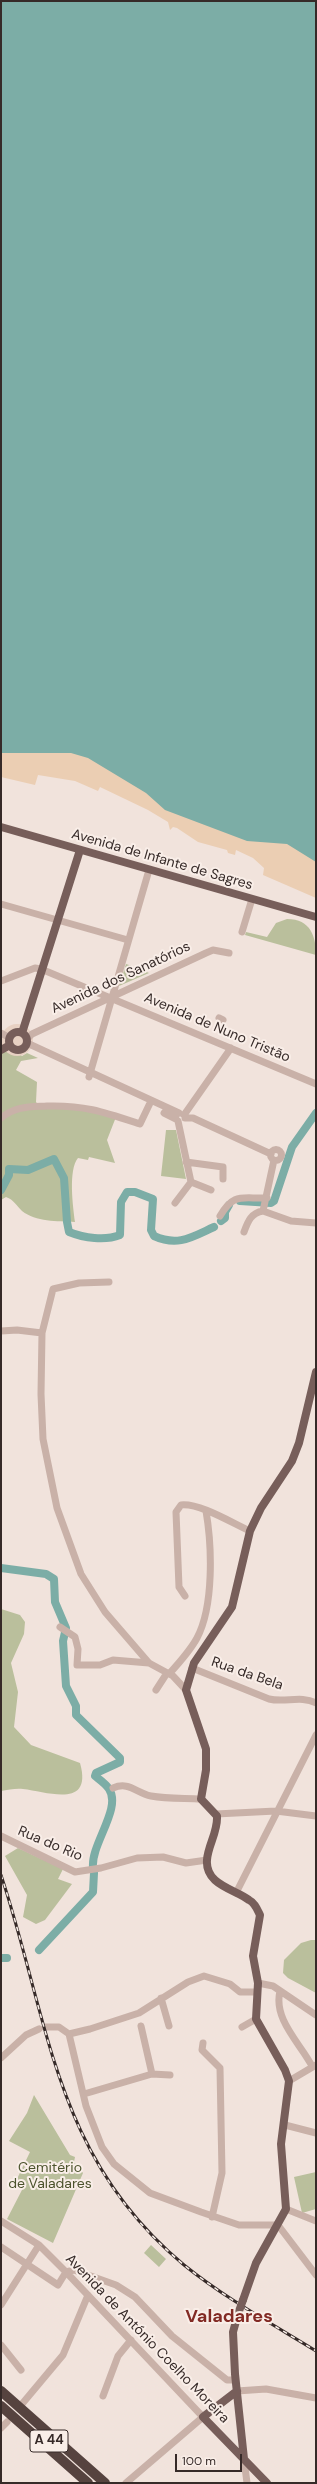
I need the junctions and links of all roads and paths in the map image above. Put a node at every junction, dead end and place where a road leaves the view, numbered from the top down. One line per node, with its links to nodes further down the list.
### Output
1 (1, 827): 2 (main road, Avenida de Infante de Sagres)
2 (80, 850): 3 (main road, Avenida de Infante de Sagres); 7 (main road)
3 (149, 870): 4 (main road, Avenida de Infante de Sagres); 9 (street)
4 (251, 902): 6 (main road, Avenida de Infante de Sagres); 8 (street)
5 (1, 904): 7 (street)
6 (316, 917)
7 (56, 920): 9 (street); 11 (main road)
8 (242, 932)
9 (128, 940): 13 (street)
10 (229, 953): 13 (street, Avenida dos Sanatórios)
11 (41, 969): 12 (street); 13 (street, Avenida de Nuno Tristão); 15 (main road)
12 (1, 981)
13 (112, 998): 15 (street, Avenida dos Sanatórios); 17 (street, Avenida de Nuno Tristão); 19 (street)
14 (1, 1033): 16 (street)
15 (25, 1040): 16 (main road, Avenida dos Sanatórios); 16 (main road, Avenida dos Sanatórios); 19 (street)
16 (10, 1042): 18 (main road, Avenida dos Sanatórios)
17 (231, 1048): 20 (street, Avenida de Nuno Tristão); 22 (street)
18 (1, 1050)
19 (90, 1075): 21 (street)
20 (316, 1084)
21 (150, 1103): 22 (street); 23 (street)
22 (180, 1117): 24 (street); 29 (street)
23 (1, 1118)
24 (186, 1162): 25 (street); 26 (street)
25 (223, 1179)
26 (191, 1182): 27 (street); 28 (street)
27 (211, 1190)
28 (175, 1203)
29 (265, 1204): 30 (street); 31 (street); 32 (street)
30 (220, 1216)
31 (316, 1223)
32 (244, 1232)
33 (109, 1282): 35 (street)
34 (1, 1331): 35 (street)
35 (42, 1333): 41 (street)
36 (316, 1375): 38 (main road)
37 (206, 1511): 38 (street); 39 (street); 43 (street)
38 (250, 1531): 42 (main road)
39 (184, 1596)
40 (64, 1629): 41 (street)
41 (149, 1663): 43 (street)
42 (192, 1668): 45 (main road); 46 (street, Rua da Bela)
43 (168, 1673): 44 (street); 45 (street)
44 (156, 1690)
45 (186, 1690): 50 (main road)
46 (316, 1703)
47 (316, 1735): 48 (street)
48 (312, 1745): 51 (street)
49 (113, 1788): 50 (street)
50 (201, 1799): 52 (main road)
51 (276, 1811): 52 (street); 53 (street); 56 (street)
52 (216, 1814): 55 (main road)
53 (316, 1816)
54 (1, 1836): 55 (street, Rua do Rio)
55 (207, 1860): 56 (main road)
56 (236, 1893): 57 (main road)
57 (258, 1983): 58 (street); 59 (main road)
58 (280, 1991): 61 (street); 69 (street)
59 (257, 1992): 60 (street); 62 (main road)
60 (161, 1998): 64 (street); 66 (street)
61 (316, 2015)
62 (256, 2019): 65 (street); 72 (main road)
63 (141, 2026): 70 (street)
64 (169, 2026)
65 (242, 2026)
66 (70, 2034): 68 (street); 73 (street)
67 (203, 2043): 77 (street)
68 (2, 2056)
69 (314, 2065): 72 (street)
70 (152, 2074): 71 (street); 73 (street)
71 (170, 2075)
72 (289, 2081): 74 (main road)
73 (84, 2094): 77 (street)
74 (285, 2125): 75 (street); 76 (main road)
75 (316, 2133)
76 (286, 2209): 78 (street); 80 (main road)
77 (212, 2216): 80 (street)
78 (316, 2220)
79 (1, 2221): 81 (street, Avenida de António Coelho Moreira)
80 (278, 2225): 85 (street); 91 (main road, bridge)
81 (39, 2245): 83 (street); 84 (street, Avenida de António Coelho Moreira)
82 (1, 2247): 83 (street)
83 (27, 2264): 84 (street); 87 (street)
84 (66, 2272): 86 (street, Avenida de António Coelho Moreira); 91 (street)
85 (316, 2275)
86 (88, 2295): 88 (street, Avenida de António Coelho Moreira); 97 (street)
87 (1, 2305)
88 (131, 2340): 94 (street); 99 (street, Avenida de António Coelho Moreira)
89 (1, 2345): 90 (street)
90 (21, 2370)
91 (236, 2380): 93 (main road)
92 (1, 2391): 107 (highway)
93 (237, 2391): 95 (street); 99 (main road); 102 (main road)
94 (103, 2396)
95 (316, 2398)
96 (1, 2399): 106 (highway, A 44)
97 (22, 2404)
98 (1, 2406): 105 (highway, A 44)
99 (203, 2417): 102 (main road, Avenida de António Coelho Moreira); 103 (street)
100 (4, 2418): 101 (street); 104 (highway)
101 (1, 2428)
102 (244, 2459): 108 (street); 109 (main road, Avenida de António Coelho Moreira)
103 (127, 2482)
104 (80, 2483)
105 (88, 2483)
106 (97, 2483)
107 (105, 2483)
108 (247, 2483)
109 (267, 2483)

